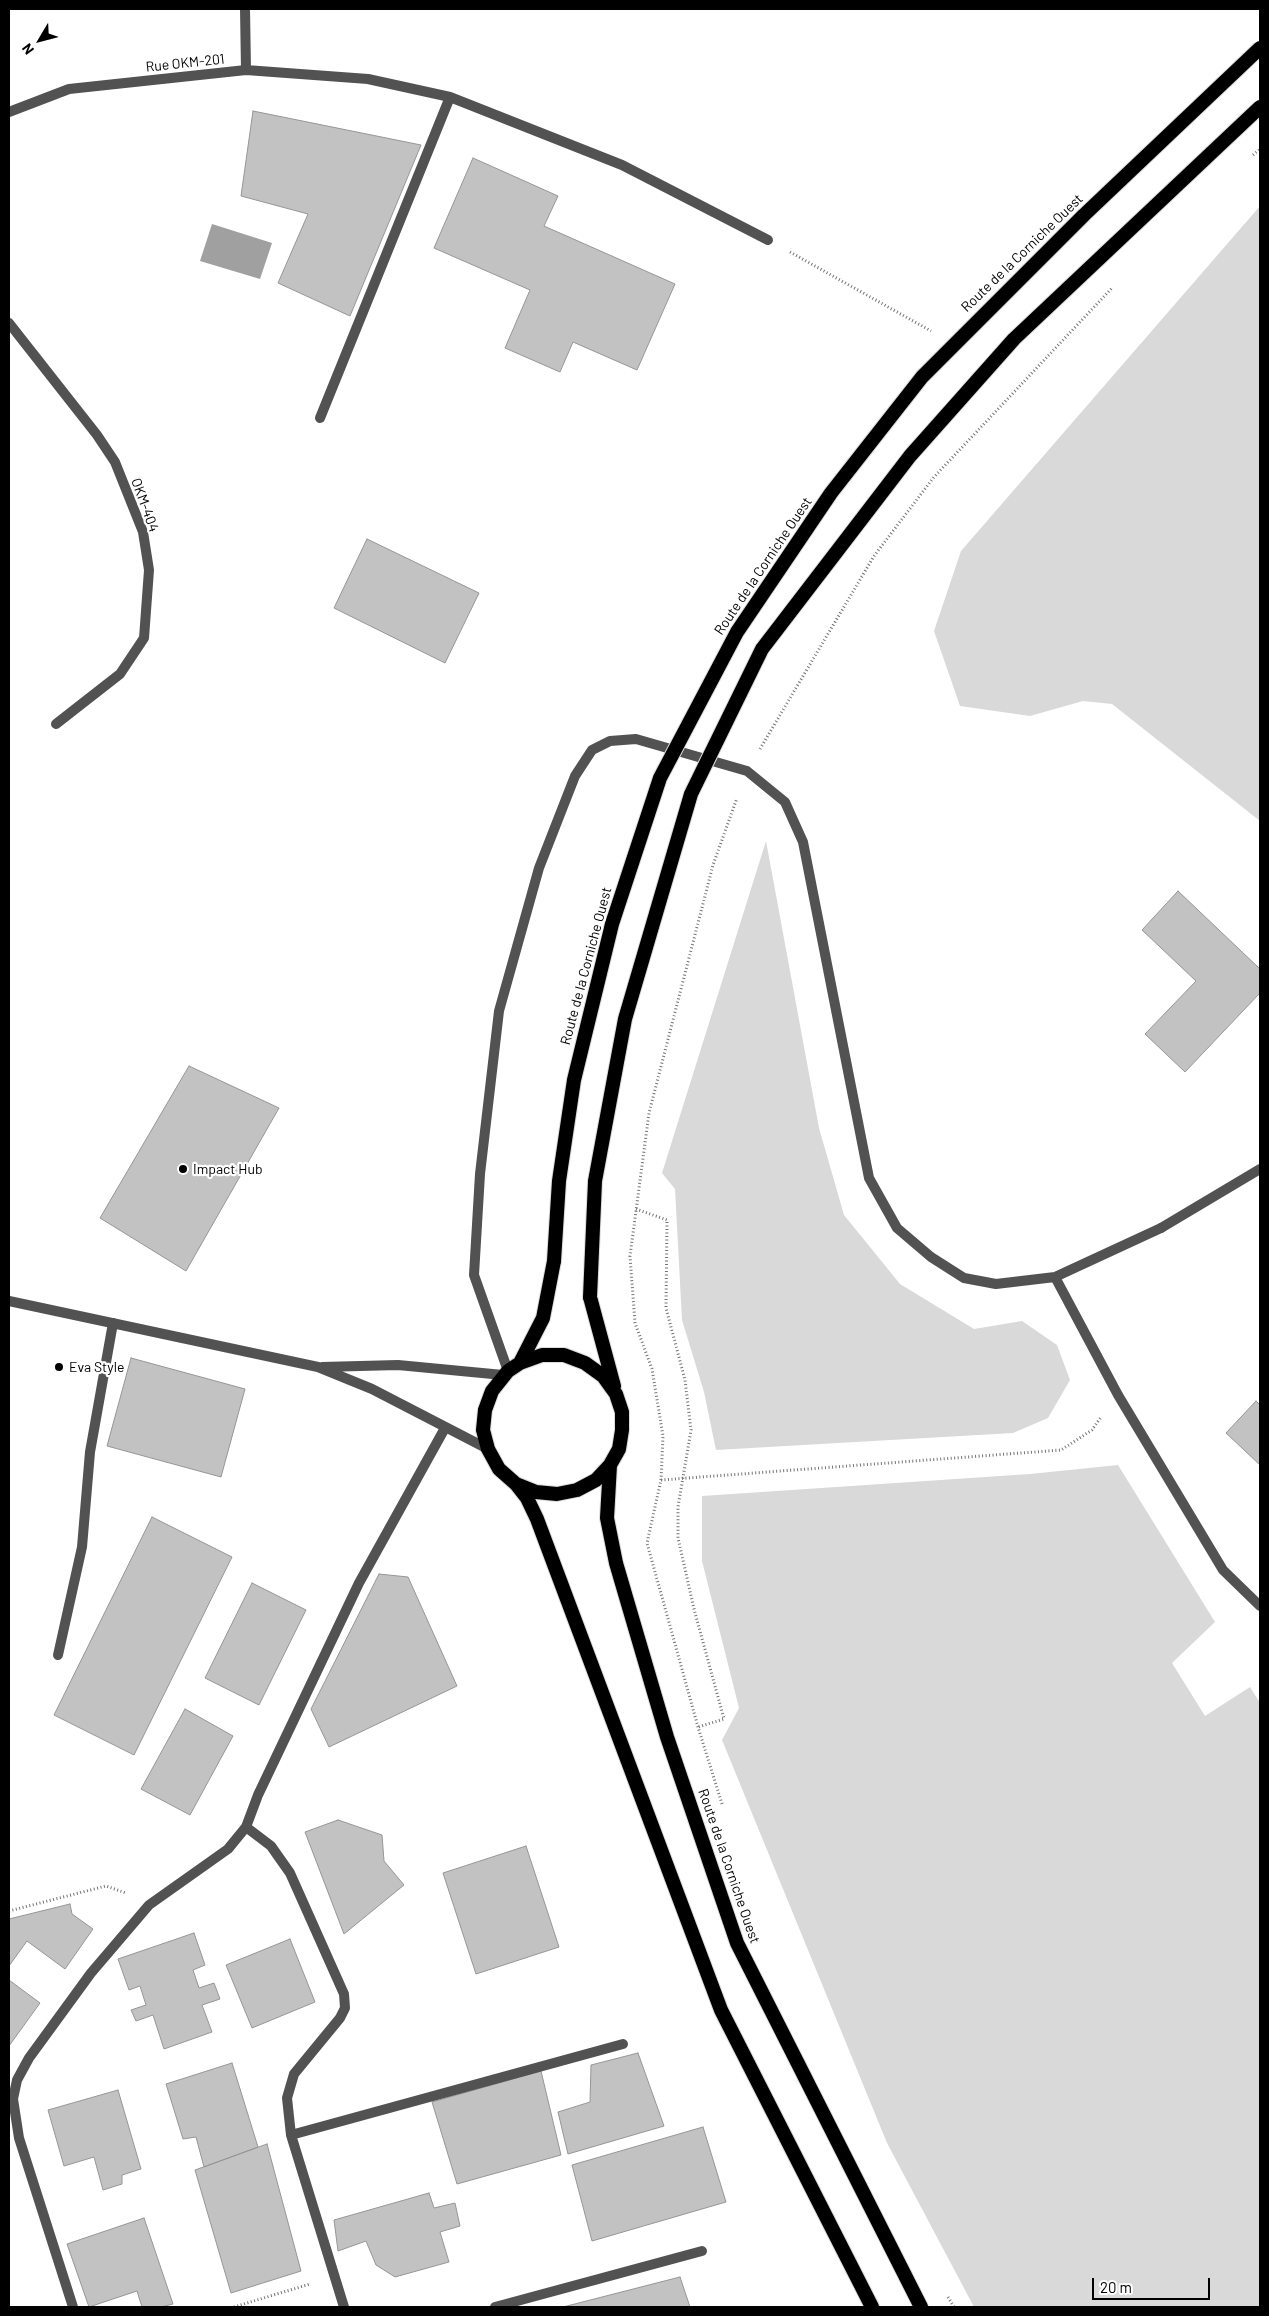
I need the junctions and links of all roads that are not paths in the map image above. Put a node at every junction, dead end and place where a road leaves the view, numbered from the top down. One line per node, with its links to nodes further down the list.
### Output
1 (245, 9): 3 (street)
2 (1260, 48): 15 (highway, Route de la Corniche Ouest, bridge)
3 (246, 70): 4 (street, Rue OKM-201); 6 (street, Rue OKM-201)
4 (450, 97): 7 (street, Rue OKM-201); 9 (street)
5 (1260, 107): 18 (highway, bridge)
6 (9, 112)
7 (768, 240)
8 (9, 323): 10 (street, OKM-404)
9 (320, 418)
10 (56, 724)
11 (1260, 1169): 12 (street)
12 (1055, 1277): 17 (street); 23 (street)
13 (9, 1301): 14 (street)
14 (113, 1323): 16 (street); 24 (street)
15 (520, 1363): 17 (highway); 18 (highway)
16 (318, 1367): 17 (street); 19 (street)
17 (506, 1373): 20 (highway)
18 (616, 1394): 21 (highway)
19 (445, 1428): 20 (street); 25 (street)
20 (488, 1450): 22 (highway)
21 (610, 1464): 22 (highway); 34 (highway, Route de la Corniche Ouest)
22 (516, 1484): 33 (highway)
23 (1260, 1606)
24 (58, 1655)
25 (246, 1827): 27 (street); 28 (street)
26 (623, 2044): 28 (street)
27 (13, 2082): 30 (street)
28 (291, 2135): 31 (street)
29 (702, 2251): 32 (street)
30 (73, 2307)
31 (344, 2307)
32 (495, 2307)
33 (872, 2307)
34 (921, 2307)

